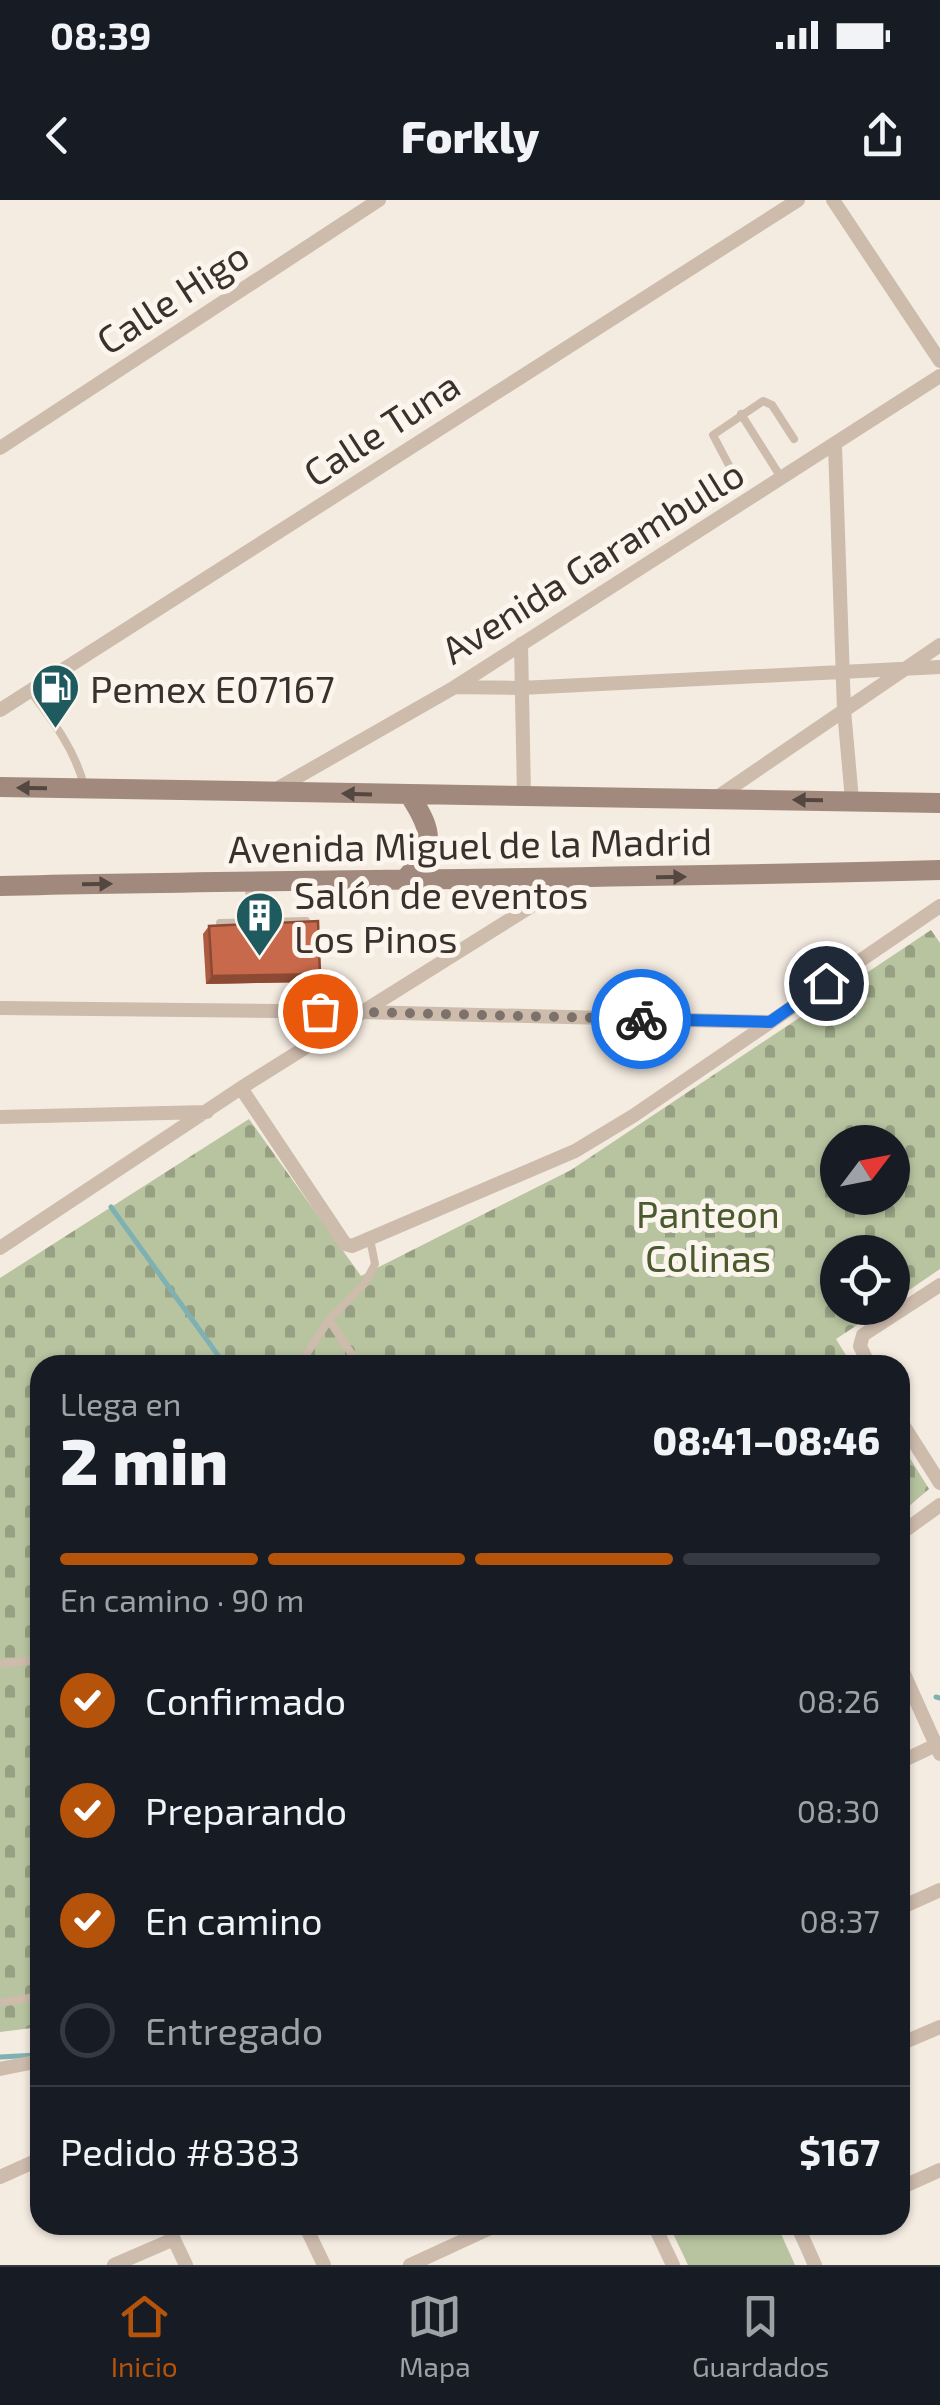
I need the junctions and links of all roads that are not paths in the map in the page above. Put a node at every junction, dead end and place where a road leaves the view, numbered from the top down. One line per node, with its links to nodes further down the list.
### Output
1 (379, 200): 9 (street, Calle Higo)
2 (798, 200): 19 (street, Calle Tuna)
3 (833, 200): 4 (street)
4 (940, 361)
5 (940, 376): 8 (street, Avenida Garambullo)
6 (741, 414): 7 (lane); 10 (lane); 11 (lane)
7 (794, 439)
8 (835, 445): 11 (street, Avenida Garambullo); 16 (street)
9 (0, 448)
10 (733, 473)
11 (782, 480): 12 (street, Avenida Garambullo)
12 (522, 644): 17 (street, Avenida Garambullo); 18 (street)
13 (940, 645): 15 (street)
14 (940, 667): 15 (street)
15 (906, 669): 16 (street); 21 (street)
16 (843, 673): 18 (street); 21 (street)
17 (455, 686): 18 (street); 24 (street, Avenida Garambullo)
18 (521, 688): 25 (street)
19 (30, 690): 20 (street, Calle Tuna); 23 (lane)
20 (0, 710)
21 (844, 710): 27 (street); 28 (street)
22 (0, 787): 23 (main road, Avenida Miguel de la Madrid, one-way to 22)
23 (84, 789): 24 (main road, Avenida Miguel de la Madrid)
24 (272, 791): 26 (main road, Avenida Miguel de la Madrid, one-way to 24)
25 (524, 795): 26 (main road, Avenida Miguel de la Madrid); 27 (main road, Avenida Miguel de la Madrid)
26 (410, 796): 32 (main road)
27 (715, 799): 28 (main road, Avenida Miguel de la Madrid, one-way to 27)
28 (852, 800): 29 (main road, Avenida Miguel de la Madrid)
29 (940, 803)
30 (940, 870): 31 (main road, Avenida Miguel de la Madrid, one-way to 30)
31 (574, 879): 32 (main road, Avenida Miguel de la Madrid); 40 (street)
32 (403, 880): 33 (main road, Avenida Miguel de la Madrid)
33 (249, 881): 34 (main road, Avenida Miguel de la Madrid, one-way to 33); 37 (lane)
34 (0, 886)
35 (940, 906): 41 (street)
36 (306, 921): 37 (lane)
37 (252, 922): 38 (lane)
38 (220, 923)
39 (0, 1008): 40 (street)
40 (360, 1012): 41 (street); 42 (street)
41 (770, 1022): 47 (street)
42 (241, 1088): 43 (street); 47 (street)
43 (207, 1112): 44 (street); 46 (street)
44 (0, 1117)
45 (0, 1233): 46 (street)
46 (22, 1233): 48 (street)
47 (370, 1240): 50 (lane)
48 (0, 1248)
49 (940, 1285): 53 (street)
50 (329, 1320): 51 (lane); 52 (lane)
51 (306, 1355)
52 (352, 1355)
53 (864, 1355)
54 (910, 1436): 55 (street)
55 (940, 1483)
56 (940, 1504): 57 (street)
57 (910, 1526)
58 (30, 1660): 59 (lane)
59 (0, 1664)
60 (910, 1691): 61 (street)
61 (938, 1750): 62 (street)
62 (910, 1759)
63 (940, 1890): 64 (street)
64 (910, 1904)
65 (30, 1998): 66 (lane)
66 (0, 2003)
67 (940, 2026): 68 (street)
68 (910, 2040)
69 (30, 2062): 70 (street)
70 (0, 2068)
71 (30, 2164): 73 (street)
72 (940, 2170): 74 (street)
73 (0, 2177)
74 (910, 2184)
75 (165, 2235): 81 (street)
76 (171, 2235): 82 (street)
77 (310, 2235): 83 (street)
78 (474, 2235): 84 (street)
79 (659, 2235): 85 (street)
80 (801, 2235): 86 (street)
81 (114, 2265)
82 (186, 2265)
83 (324, 2265)
84 (410, 2265)
85 (673, 2265)
86 (814, 2265)

